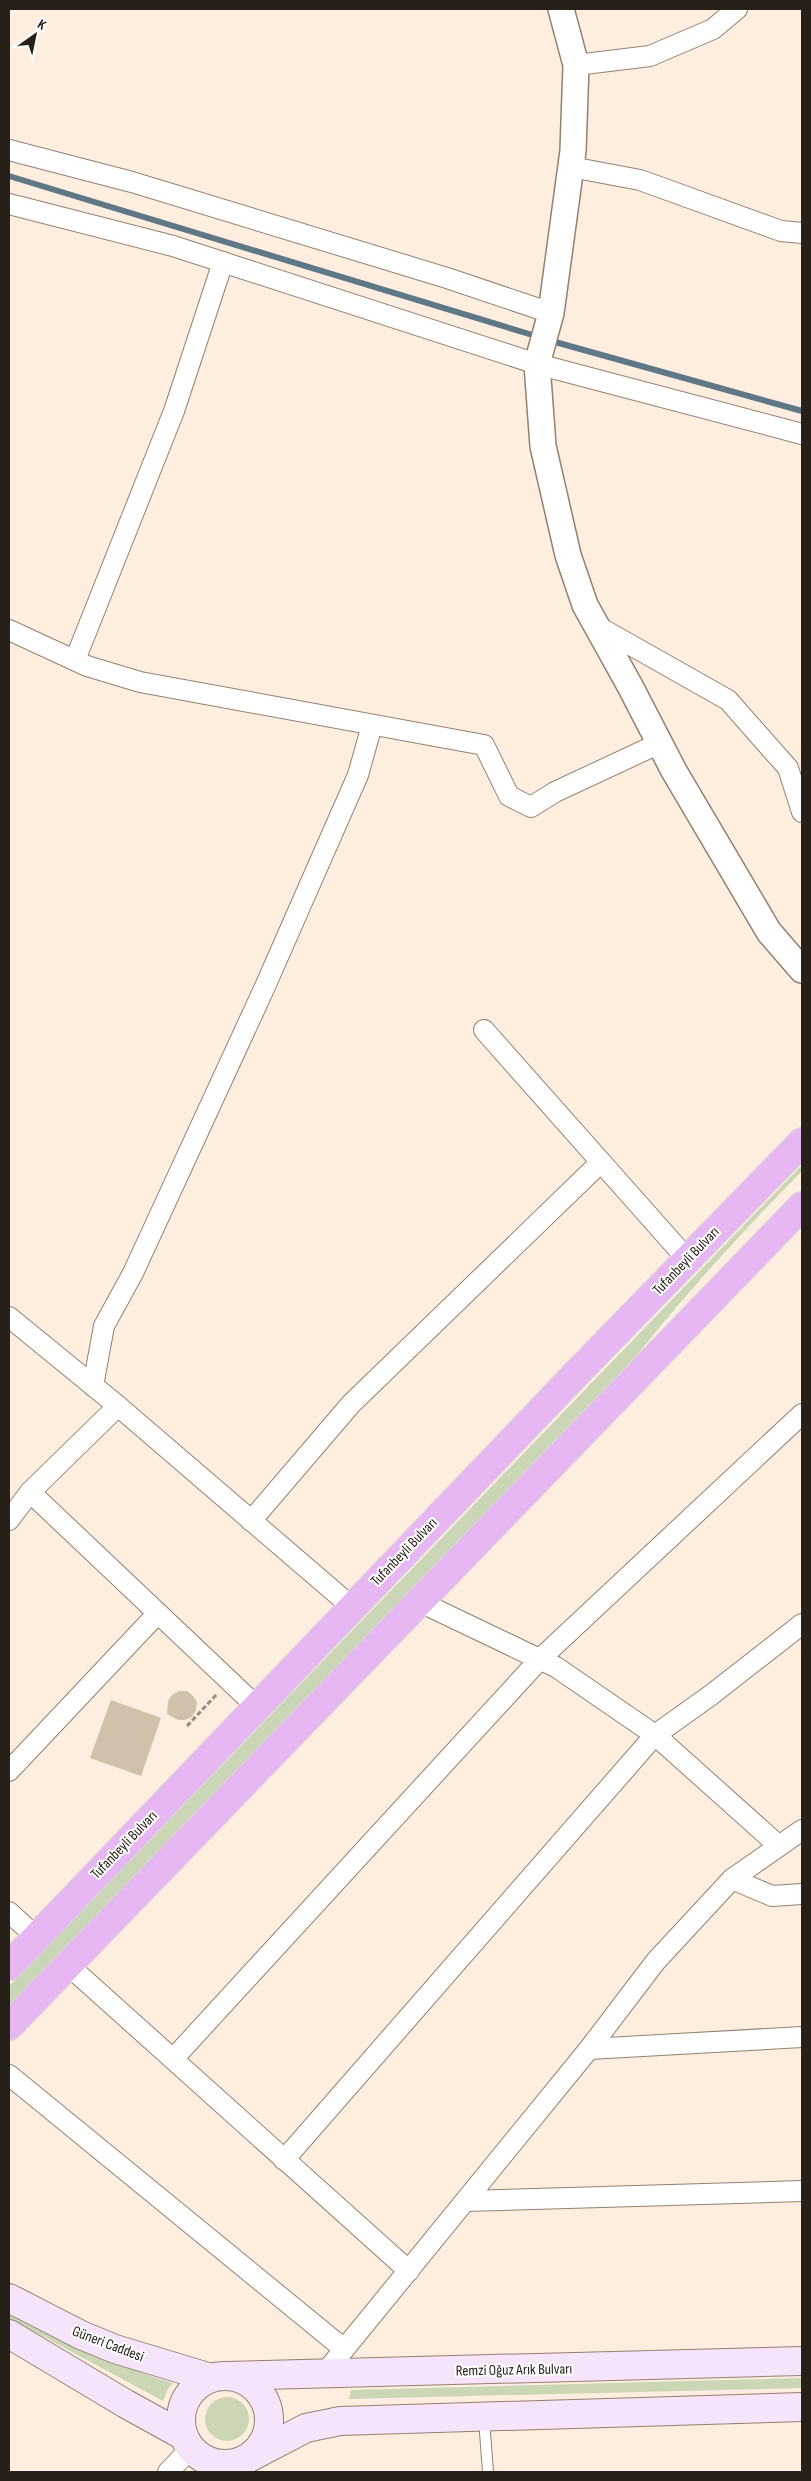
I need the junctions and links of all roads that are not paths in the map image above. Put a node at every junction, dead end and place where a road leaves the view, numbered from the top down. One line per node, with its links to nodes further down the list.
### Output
1 (561, 9): 3 (street)
2 (736, 9): 3 (street)
3 (576, 65): 5 (street)
4 (9, 150): 9 (street)
5 (571, 167): 7 (street); 9 (street)
6 (9, 204): 8 (street)
7 (802, 233)
8 (222, 262): 10 (street); 14 (street)
9 (551, 313): 10 (street)
10 (538, 360): 11 (street); 12 (street)
11 (802, 434)
12 (597, 626): 16 (street); 17 (street)
13 (9, 630): 14 (street)
14 (75, 660): 15 (street)
15 (372, 725): 16 (street); 25 (street)
16 (660, 743): 18 (street)
17 (802, 812)
18 (802, 970)
19 (484, 1030): 21 (street)
20 (802, 1142): 23 (highway, Tufanbeyli Bulvarı)
21 (601, 1162): 23 (street); 30 (street)
22 (802, 1206): 31 (highway)
23 (687, 1259): 32 (highway, Tufanbeyli Bulvarı)
24 (9, 1317): 25 (street)
25 (93, 1386): 26 (street)
26 (118, 1406): 28 (street); 30 (street)
27 (802, 1414): 35 (street)
28 (30, 1492): 29 (street); 33 (street)
29 (9, 1520)
30 (251, 1521): 32 (street)
31 (420, 1602): 35 (street); 46 (highway)
32 (352, 1607): 36 (highway, Tufanbeyli Bulvarı)
33 (158, 1613): 36 (street); 38 (street)
34 (802, 1624): 37 (street)
35 (540, 1659): 37 (street); 50 (street)
36 (256, 1706): 44 (highway, Tufanbeyli Bulvarı)
37 (655, 1735): 40 (street); 52 (street)
38 (9, 1771)
39 (802, 1830): 40 (street)
40 (779, 1846): 41 (street)
41 (732, 1880): 42 (street); 49 (street)
42 (802, 1894)
43 (9, 1912): 44 (street)
44 (36, 1937): 45 (highway, Tufanbeyli Bulvarı)
45 (9, 1966)
46 (68, 1966): 47 (highway); 50 (street)
47 (9, 2026)
48 (802, 2037): 49 (street)
49 (589, 2049): 54 (street)
50 (173, 2059): 52 (street)
51 (9, 2075): 58 (street)
52 (284, 2160): 55 (street)
53 (802, 2191): 54 (street)
54 (466, 2201): 55 (street)
55 (408, 2271): 58 (street)
56 (9, 2298): 61 (main road, Güneri Caddesi)
57 (9, 2334): 64 (main road)
58 (344, 2349): 60 (street)
59 (802, 2361): 60 (main road, Remzi Oğuz Arık Bulvarı)
60 (324, 2374): 61 (main road, Remzi Oğuz Arık Bulvarı)
61 (218, 2377): 64 (main road); 65 (main road, Güneri Caddesi)
62 (802, 2407): 63 (main road)
63 (483, 2415): 65 (main road); 67 (lane)
64 (187, 2442): 65 (main road); 66 (street)
65 (239, 2465)
66 (168, 2472)
67 (488, 2472)

